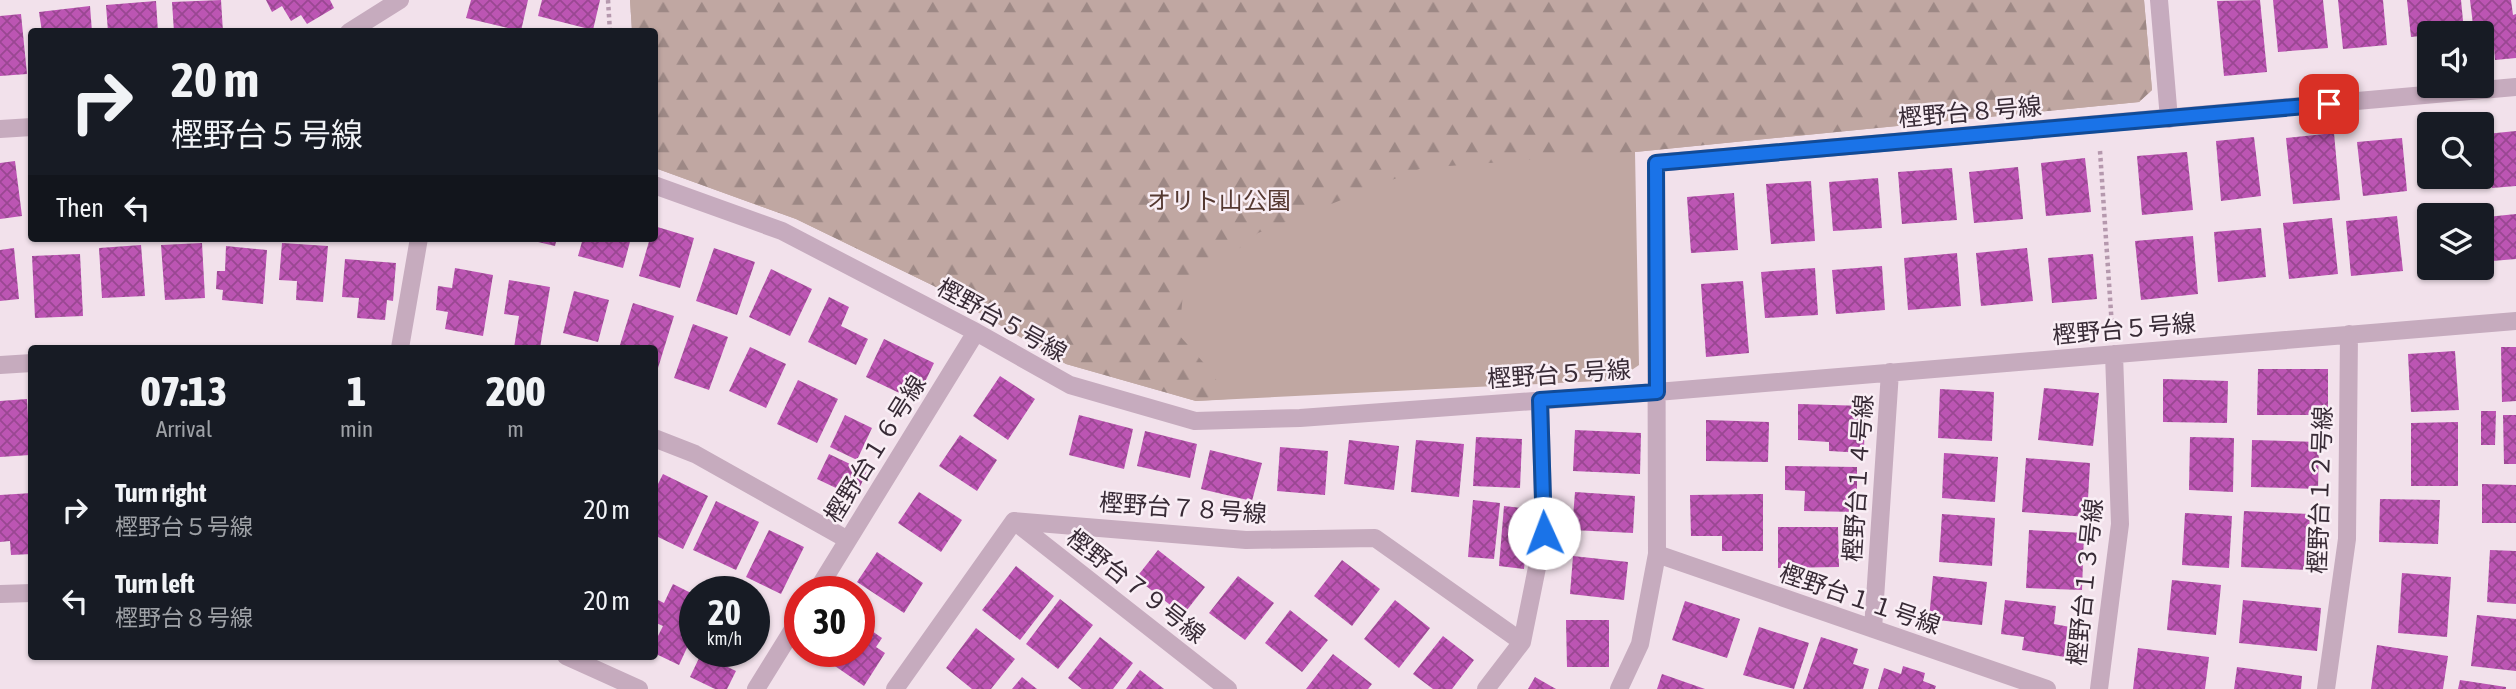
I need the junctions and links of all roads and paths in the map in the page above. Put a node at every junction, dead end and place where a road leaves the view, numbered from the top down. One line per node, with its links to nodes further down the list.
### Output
1 (400, 0): 4 (street)
2 (608, 0): 5 (path)
3 (2159, 0): 7 (street)
4 (355, 28)
5 (610, 28)
6 (2516, 87): 7 (street, 樫野台８号線)
7 (2169, 119): 8 (street, 樫野台８号線)
8 (2098, 126): 17 (path); 21 (street, 樫野台８号線)
9 (28, 127): 10 (street)
10 (0, 129)
11 (658, 186): 14 (street, 樫野台５号線)
12 (418, 242): 16 (street)
13 (2516, 321): 15 (street, 樫野台５号線)
14 (976, 332): 22 (street, 樫野台５号線); 25 (street, 樫野台１６号線)
15 (2349, 334): 17 (street, 樫野台５号線); 42 (street, 樫野台１２号線)
16 (401, 345)
17 (2114, 354): 20 (street, 樫野台５号線); 41 (street, 樫野台１３号線)
18 (28, 363): 19 (street)
19 (0, 365)
20 (1890, 372): 21 (street, 樫野台５号線); 30 (street, 樫野台１４号線)
21 (1657, 392): 22 (street, 樫野台５号線); 26 (street)
22 (1540, 400): 31 (street)
23 (658, 440): 25 (street)
24 (1014, 521): 31 (street, 樫野台７８号線); 36 (street); 37 (street, 樫野台７９号線)
25 (848, 540): 27 (street, 樫野台１６号線)
26 (1657, 554): 30 (street, 樫野台１１号線); 39 (street)
27 (826, 576)
28 (28, 593): 29 (street)
29 (0, 594)
30 (1873, 629): 40 (street, 樫野台１１号線)
31 (1522, 642): 38 (street)
32 (784, 644): 35 (street)
33 (575, 660): 34 (street)
34 (639, 689)
35 (756, 689)
36 (895, 689)
37 (1228, 689)
38 (1486, 689)
39 (1619, 689)
40 (2047, 689)
41 (2099, 689)
42 (2326, 689)

